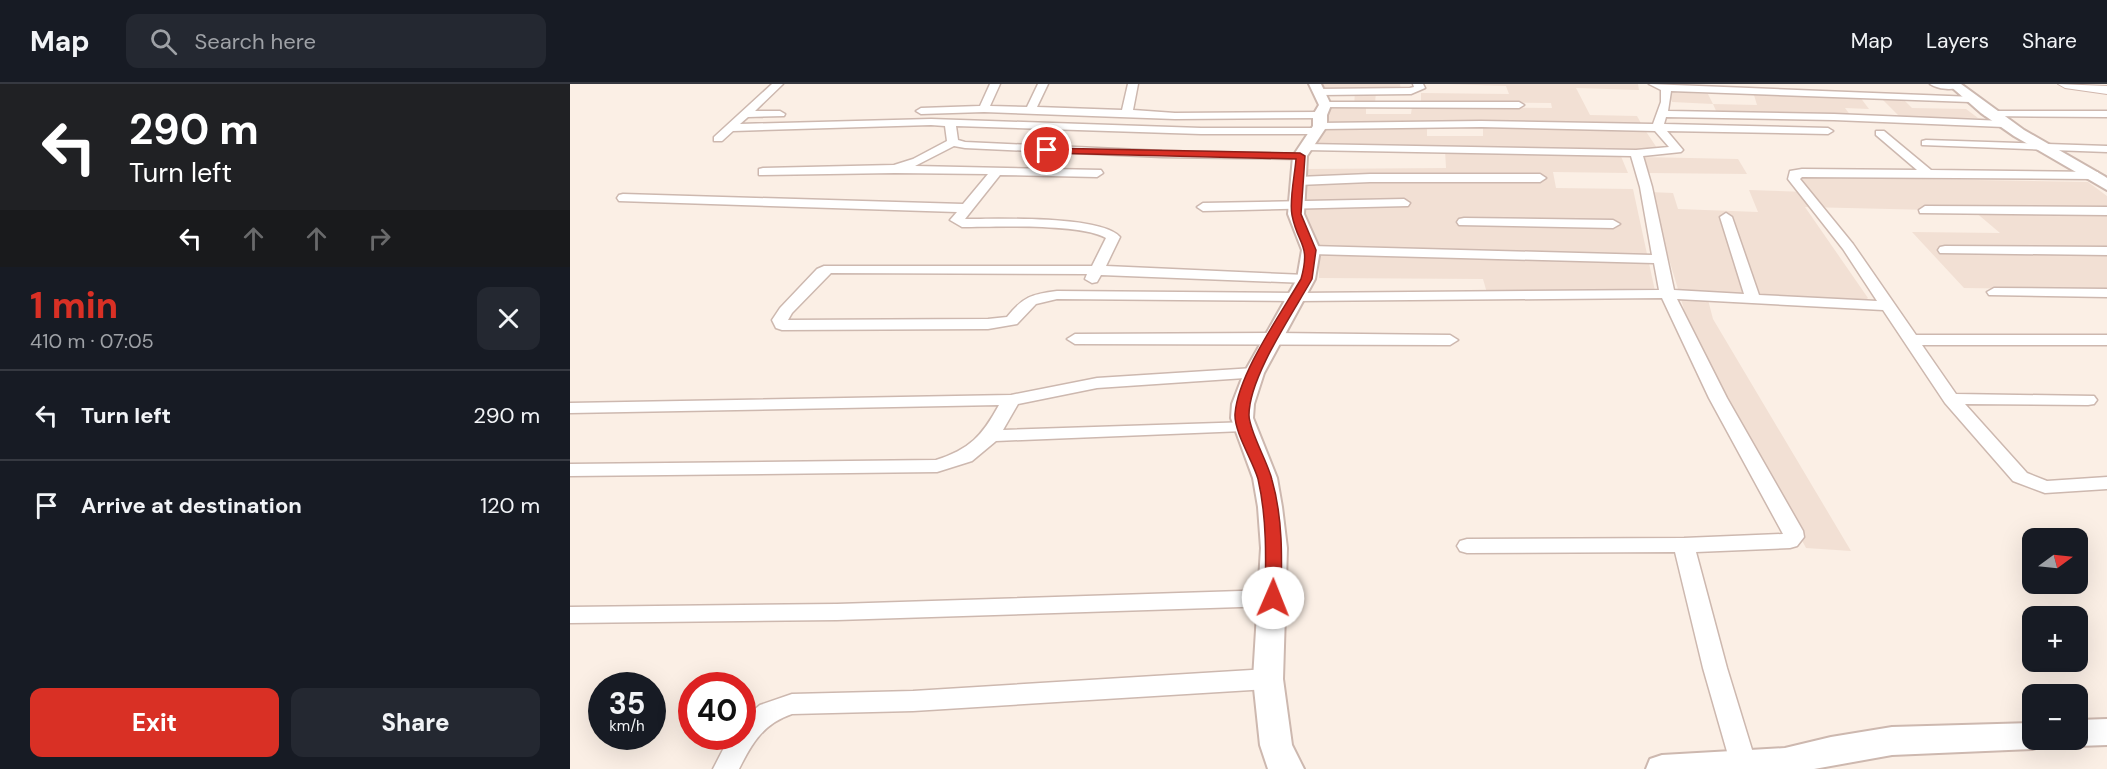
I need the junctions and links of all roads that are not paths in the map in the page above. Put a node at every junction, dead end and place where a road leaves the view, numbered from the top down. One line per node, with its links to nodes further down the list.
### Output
1 (778, 84): 17 (street)
2 (995, 84): 13 (street)
3 (1043, 84): 14 (street)
4 (1133, 84): 16 (street)
5 (1418, 84): 21 (street)
6 (1935, 84): 8 (street)
7 (2065, 84): 10 (main road)
8 (1955, 85): 11 (street)
9 (1660, 86): 11 (street); 22 (street)
10 (2107, 90)
11 (1970, 99): 19 (street)
12 (1519, 105): 21 (street)
13 (984, 109): 14 (street); 15 (street)
14 (1030, 111): 16 (street)
15 (838, 113)
16 (1126, 113): 21 (street)
17 (744, 114): 18 (street); 25 (street)
18 (791, 114)
19 (1989, 114): 20 (street); 24 (street)
20 (2107, 114)
21 (1315, 119): 22 (street); 23 (street); 29 (street); 33 (street); 41 (street)
22 (1659, 121): 24 (street); 26 (street); 33 (street)
23 (951, 124): 25 (street); 29 (street)
24 (2004, 124): 31 (street)
25 (730, 128): 28 (street)
26 (1828, 131)
27 (1880, 133): 36 (street)
28 (718, 139)
29 (953, 142): 34 (street)
30 (1926, 143): 31 (street)
31 (2043, 148): 32 (street); 37 (street)
32 (2107, 149)
33 (1636, 153): 56 (street)
34 (895, 169): 35 (street); 38 (street)
35 (763, 172)
36 (1926, 172): 37 (street); 64 (street)
37 (2097, 172): 42 (street)
38 (995, 173): 39 (street); 47 (street)
39 (1097, 173)
40 (1540, 178): 41 (street)
41 (1298, 181): 45 (street)
42 (2107, 185)
43 (623, 198): 47 (street)
44 (1404, 203): 45 (street)
45 (1296, 205): 46 (street); 53 (street)
46 (1203, 207)
47 (965, 208): 57 (street)
48 (1925, 210): 49 (street)
49 (2107, 211)
50 (1725, 217): 63 (street)
51 (1464, 222): 52 (street)
52 (1613, 224)
53 (1311, 250): 56 (street); 58 (street)
54 (1945, 250): 55 (street)
55 (2107, 251)
56 (1660, 259): 62 (street)
57 (1096, 270): 58 (street); 61 (street); 61 (street)
58 (1301, 288): 61 (street); 62 (street); 65 (street)
59 (1994, 292): 60 (street)
60 (2107, 293)
61 (1085, 294)
62 (1667, 294): 63 (street); 79 (street)
63 (1753, 299): 64 (street)
64 (1887, 306): 68 (street)
65 (1275, 338): 66 (street); 67 (street); 70 (street)
66 (1075, 339)
67 (1450, 340)
68 (1911, 340): 69 (street); 71 (street)
69 (2107, 340)
70 (1254, 373): 72 (street); 75 (street)
71 (1951, 399): 73 (street); 78 (street)
72 (1011, 400): 74 (street); 76 (street)
73 (2088, 400)
74 (570, 408)
75 (1244, 426): 76 (street); 81 (street)
76 (991, 436): 77 (street)
77 (570, 470)
78 (2107, 483)
79 (1684, 545): 80 (street); 88 (street)
80 (1467, 546)
81 (1273, 598): 82 (street); 83 (street)
82 (570, 615)
83 (1268, 679): 89 (street); 90 (street)
84 (2107, 732): 85 (street)
85 (2088, 733)
86 (2022, 736): 87 (street)
87 (1836, 760): 88 (street)
88 (1744, 766): 91 (street)
89 (1284, 768)
90 (726, 769)
91 (1662, 769)

